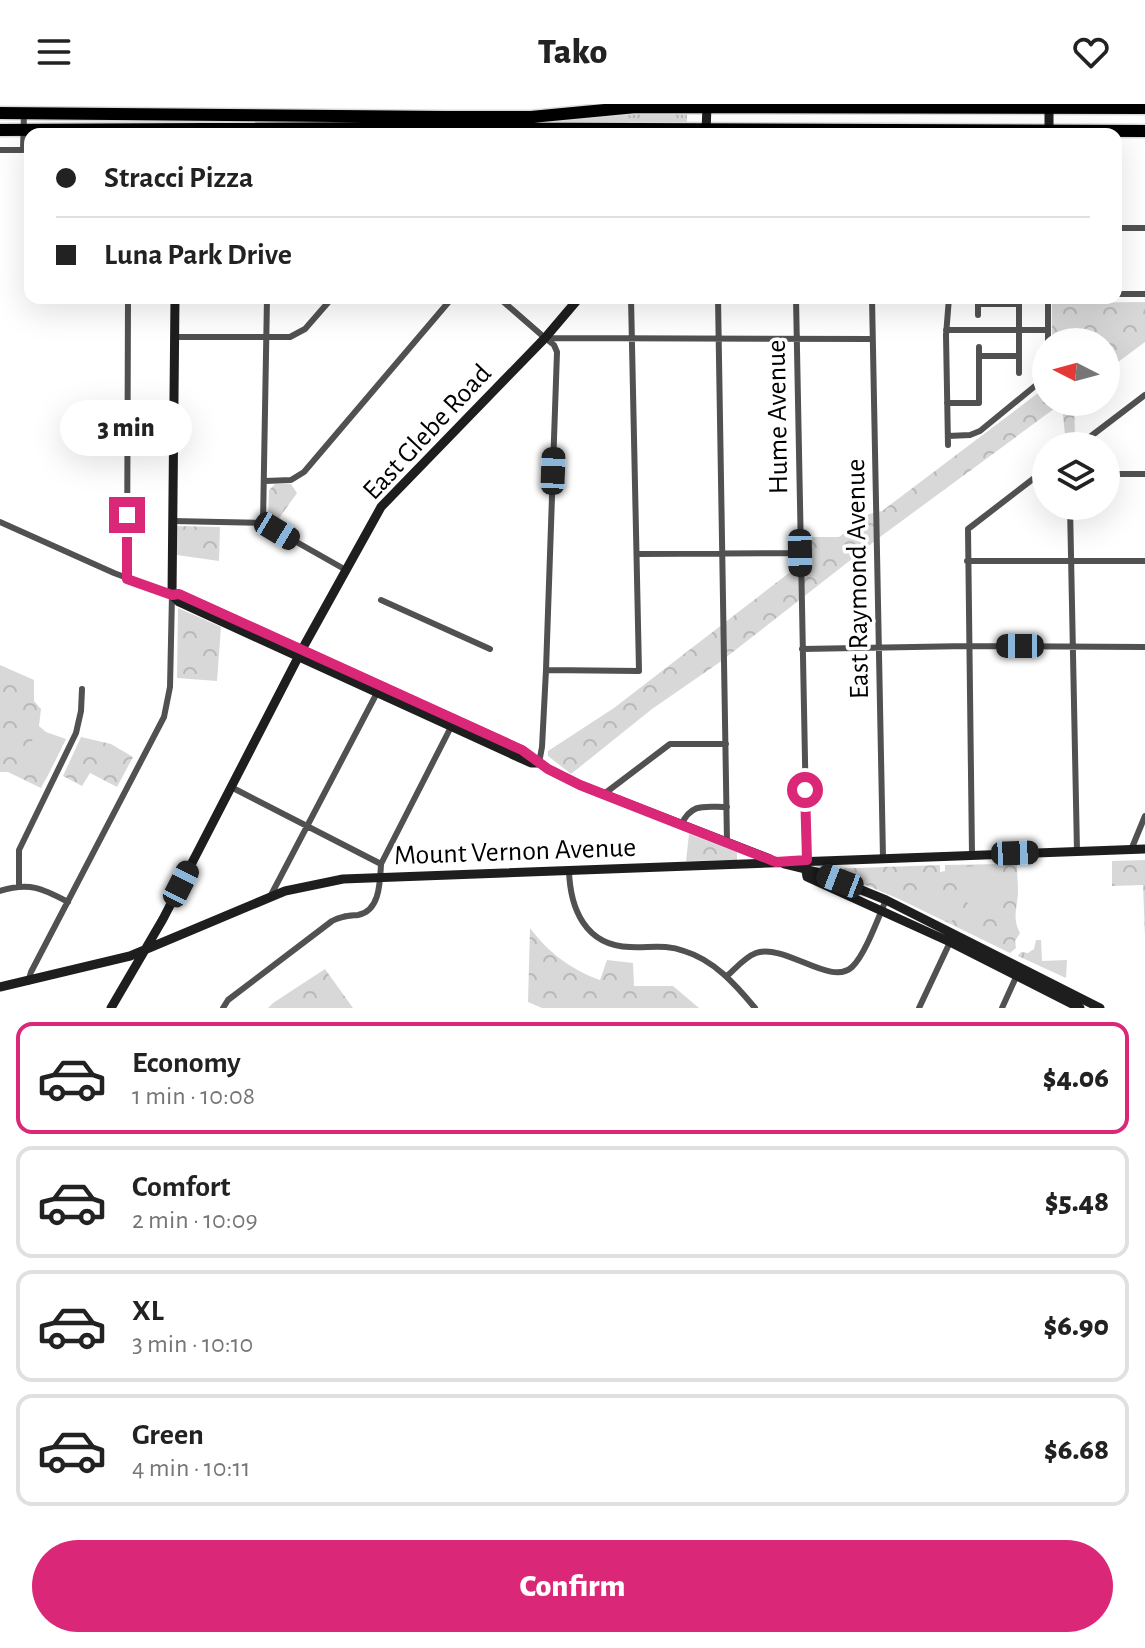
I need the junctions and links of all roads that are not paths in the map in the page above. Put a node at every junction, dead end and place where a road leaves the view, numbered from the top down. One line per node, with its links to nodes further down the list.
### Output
1 (707, 105): 2 (highway); 10 (highway); 13 (main road)
2 (812, 105): 3 (highway)
3 (894, 105): 4 (highway)
4 (1049, 106): 5 (highway); 14 (main road)
5 (1145, 108)
6 (0, 113): 7 (highway)
7 (24, 113): 8 (highway); 16 (street)
8 (175, 116): 9 (highway); 9 (highway); 11 (highway)
9 (346, 126): 10 (highway)
10 (437, 127): 12 (highway)
11 (154, 128)
12 (466, 128)
13 (706, 128)
14 (1049, 128)
15 (0, 130): 16 (highway)
16 (24, 130)
17 (1122, 131): 18 (highway)
18 (1145, 131)
19 (0, 150): 20 (street)
20 (24, 150)
21 (1122, 228): 22 (street)
22 (1145, 228)
23 (1122, 294): 24 (street)
24 (1145, 294)
25 (128, 304): 77 (street)
26 (175, 304): 45 (main road)
27 (267, 304): 46 (street)
28 (327, 304): 46 (street)
29 (447, 304): 64 (street)
30 (506, 304): 47 (street)
31 (574, 304): 47 (main road, East Glebe Road)
32 (631, 304): 48 (street)
33 (718, 304): 50 (street)
34 (796, 304): 49 (street, Hume Avenue)
35 (872, 304): 51 (street, East Raymond Avenue)
36 (948, 304): 42 (street)
37 (978, 304): 40 (street)
38 (1019, 304): 43 (street)
39 (1048, 304): 41 (street)
40 (978, 315)
41 (1048, 328)
42 (946, 330): 43 (street); 58 (street)
43 (1019, 330): 44 (street); 54 (street)
44 (1032, 330)
45 (175, 337): 46 (street); 67 (main road)
46 (267, 338): 64 (street)
47 (545, 338): 48 (street); 76 (main road, East Glebe Road); 87 (street)
48 (632, 338): 50 (street); 72 (street)
49 (797, 338): 50 (street); 51 (street); 71 (street, Hume Avenue)
50 (719, 339): 70 (street)
51 (872, 339): 83 (street, East Raymond Avenue)
52 (979, 347): 53 (street)
53 (979, 356): 54 (street); 58 (street)
54 (1019, 356): 55 (street)
55 (1019, 373)
56 (1032, 388): 60 (street)
57 (1145, 395): 59 (street)
58 (947, 403): 60 (street)
59 (1096, 432)
60 (948, 436): 61 (street)
61 (948, 445)
62 (1120, 474): 63 (street)
63 (1145, 474)
64 (265, 481): 69 (street)
65 (1032, 481): 73 (street)
66 (1070, 520): 74 (street)
67 (172, 521): 69 (street); 78 (main road)
68 (0, 522): 77 (street)
69 (263, 523): 76 (street)
70 (724, 553): 71 (street); 72 (street); 91 (street)
71 (800, 553): 85 (street, Hume Avenue)
72 (638, 554): 87 (street)
73 (967, 561): 74 (street); 80 (street)
74 (1071, 561): 75 (street); 81 (street)
75 (1145, 561)
76 (346, 570): 86 (main road, East Glebe Road)
77 (127, 579): 78 (street)
78 (172, 595): 86 (main road); 113 (street)
79 (381, 600): 84 (street)
80 (968, 646): 81 (street); 83 (street); 103 (street)
81 (1073, 647): 82 (street); 102 (street)
82 (1145, 647)
83 (879, 648): 85 (street); 104 (street, East Raymond Avenue)
84 (490, 649)
85 (802, 649): 107 (street, Hume Avenue)
86 (301, 653): 89 (main road); 93 (main road, East Glebe Road)
87 (546, 670): 92 (street)
88 (82, 689): 110 (street)
89 (379, 689): 90 (main road); 98 (street)
90 (453, 723): 92 (main road); 106 (street)
91 (726, 744): 94 (street); 95 (street)
92 (539, 763): 94 (main road)
93 (231, 787): 98 (street); 116 (main road, East Glebe Road)
94 (604, 794): 97 (main road)
95 (727, 807): 97 (street); 99 (street)
96 (1145, 816): 101 (street)
97 (681, 825): 99 (main road)
98 (307, 826): 106 (street); 112 (street)
99 (727, 843): 105 (main road)
100 (1145, 849): 101 (main road)
101 (1131, 850): 102 (main road)
102 (1077, 851): 103 (main road)
103 (972, 855): 104 (main road)
104 (883, 858): 107 (main road)
105 (776, 862): 107 (main road); 108 (main road, Mount Vernon Avenue)
106 (381, 864): 109 (street)
107 (806, 866): 114 (main road)
108 (569, 870): 109 (main road, Mount Vernon Avenue); 118 (street)
109 (381, 876): 112 (main road, Mount Vernon Avenue); 123 (street)
110 (19, 886): 111 (street); 113 (street)
111 (0, 891)
112 (270, 897): 116 (main road, Mount Vernon Avenue)
113 (68, 902): 119 (street)
114 (884, 905): 115 (main road); 118 (street)
115 (952, 938): 117 (main road); 125 (street)
116 (145, 951): 119 (main road, Mount Vernon Avenue); 122 (main road, East Glebe Road)
117 (1018, 972): 121 (main road); 126 (street)
118 (727, 976): 124 (street)
119 (28, 982): 120 (main road, Mount Vernon Avenue)
120 (0, 987)
121 (1073, 1003): 127 (main road)
122 (111, 1008)
123 (223, 1008)
124 (755, 1008)
125 (919, 1008)
126 (1002, 1008)
127 (1100, 1008)

